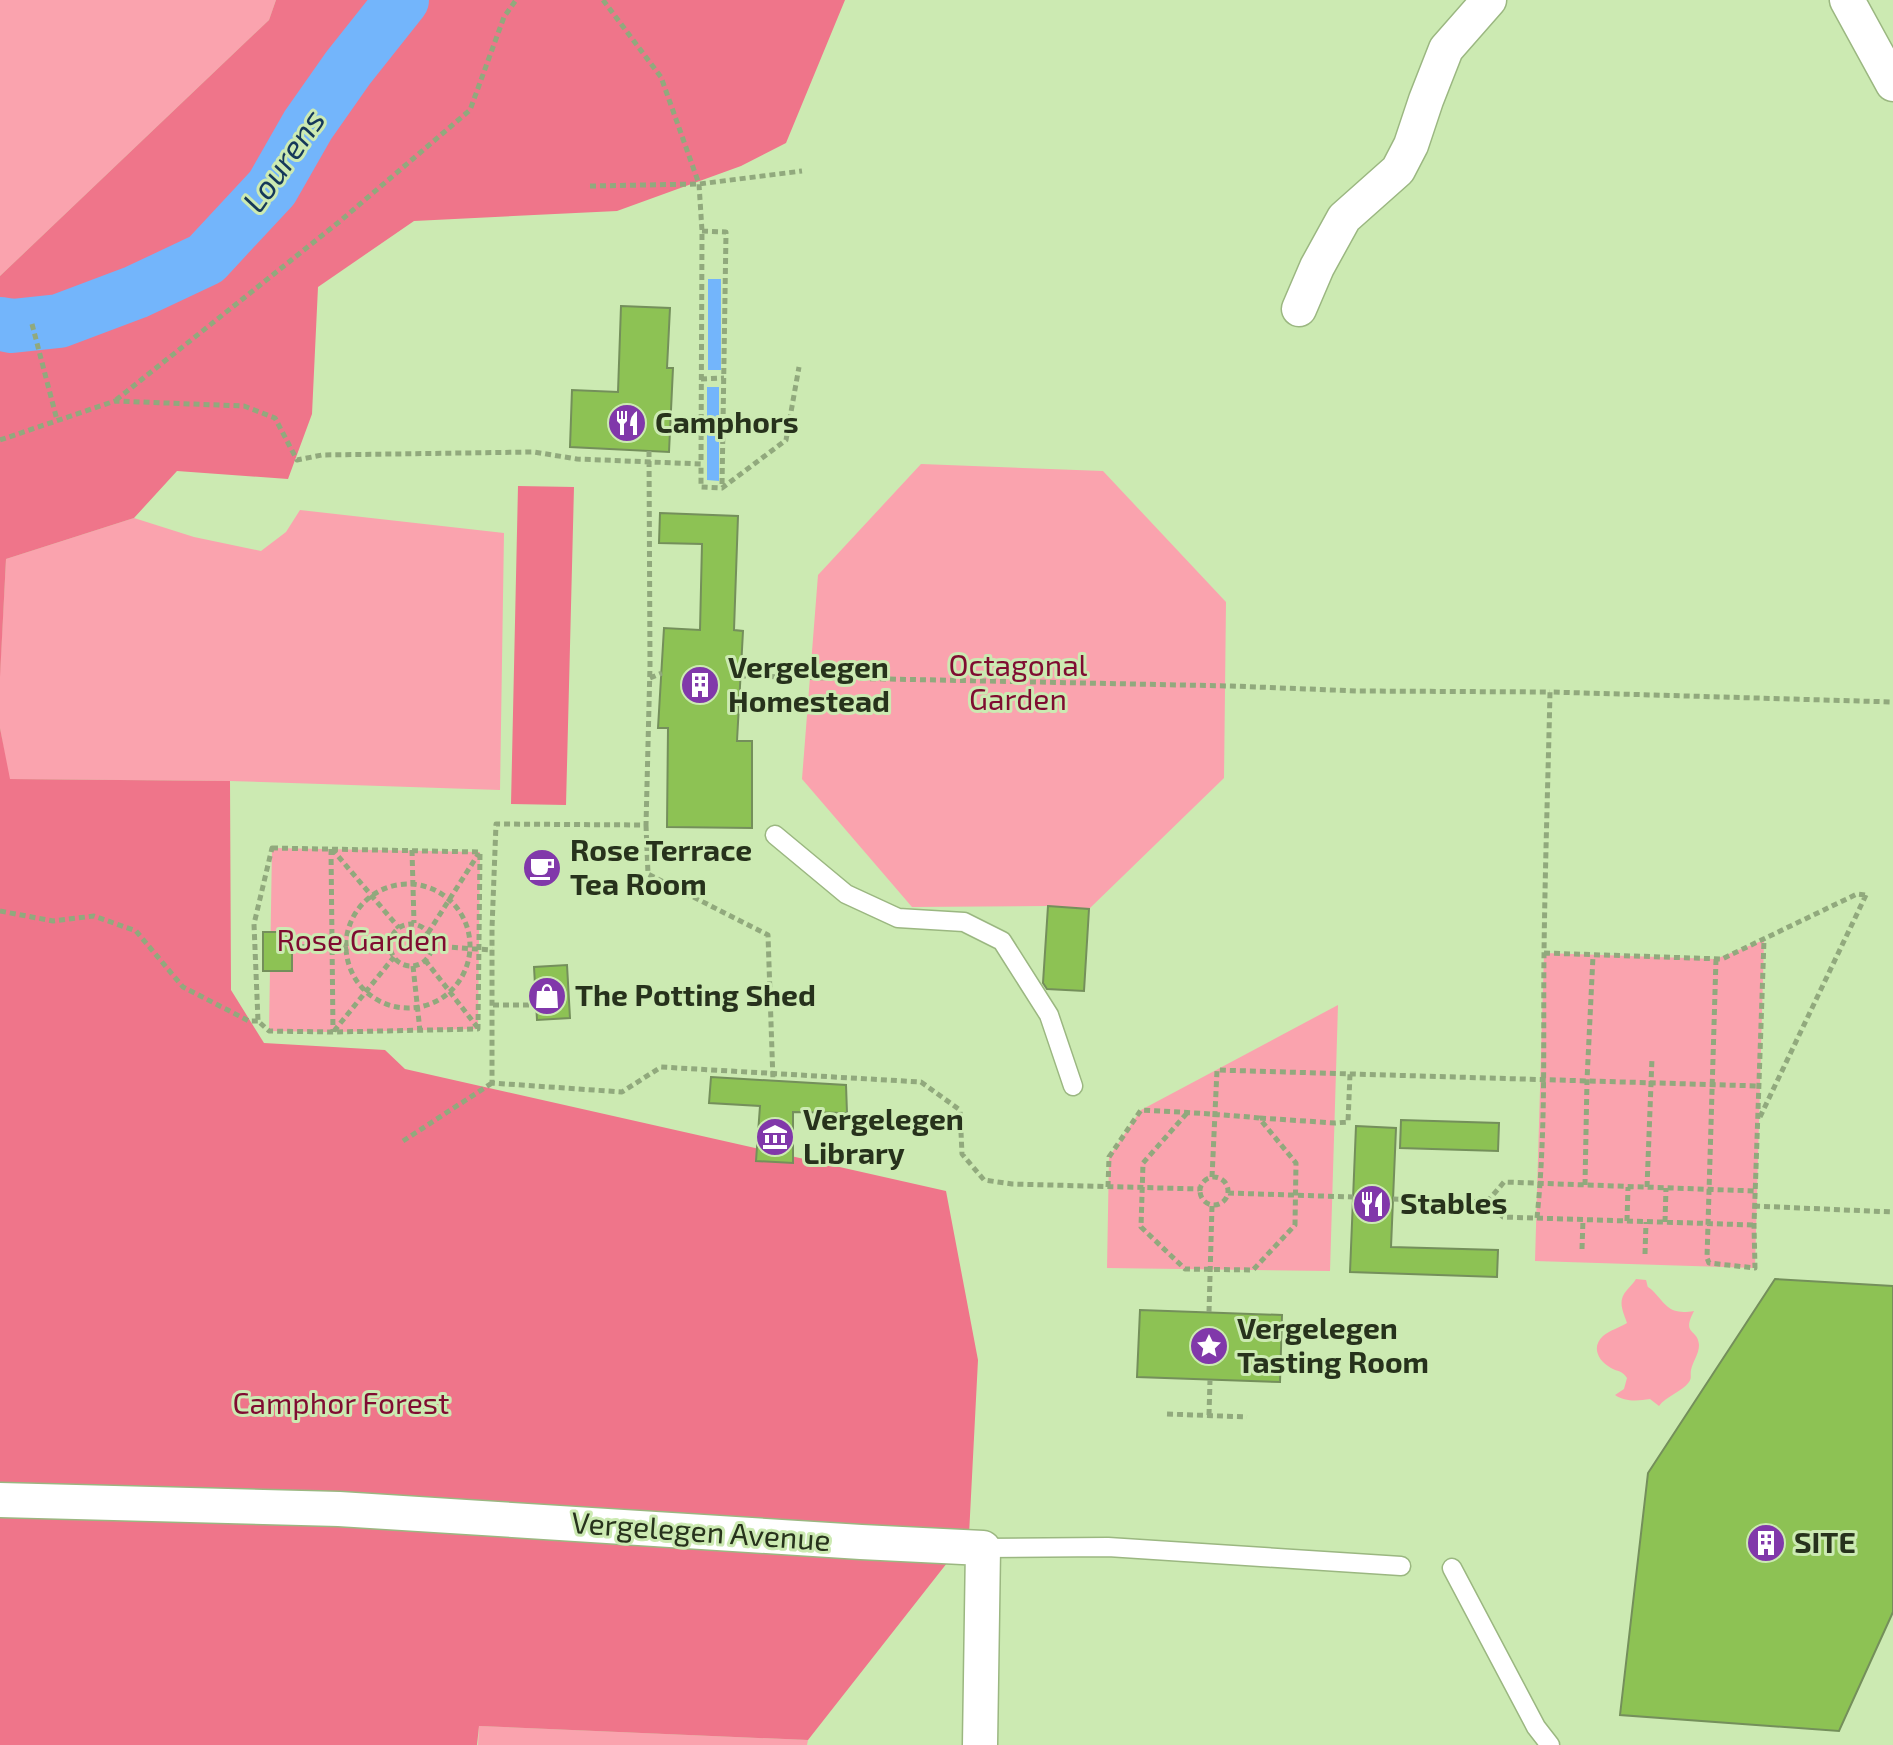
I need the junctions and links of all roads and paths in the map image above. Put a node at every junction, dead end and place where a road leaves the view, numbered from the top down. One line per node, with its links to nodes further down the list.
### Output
1 (516, 0): 15 (path)
2 (603, 0): 7 (path)
3 (1489, 0): 10 (street)
4 (1847, 0): 5 (street)
5 (1893, 84)
6 (802, 171): 7 (path)
7 (699, 184): 8 (path); 9 (path)
8 (590, 186)
9 (702, 231): 13 (path); 14 (path)
10 (1299, 309)
11 (32, 324): 16 (path)
12 (799, 367): 21 (path)
13 (724, 378): 14 (path); 21 (path)
14 (701, 379): 20 (path)
15 (115, 401): 16 (path); 19 (path)
16 (57, 420): 17 (path)
17 (0, 440)
18 (649, 451): 19 (path)
19 (649, 463): 20 (path); 24 (path)
20 (701, 464): 21 (path)
21 (722, 488)
22 (662, 673): 24 (path)
23 (740, 676): 25 (path)
24 (650, 678): 27 (path)
25 (1550, 692): 26 (path); 47 (path)
26 (1893, 702)
27 (646, 825): 46 (path); 65 (path)
28 (775, 835): 73 (lane)
29 (331, 849): 30 (path); 33 (path); 43 (path); 48 (path)
30 (412, 850): 31 (path); 32 (path)
31 (480, 852): 34 (path); 42 (path)
32 (411, 884): 33 (path); 34 (path); 36 (path)
33 (371, 894): 37 (path); 45 (path)
34 (449, 900): 38 (path); 44 (path)
35 (0, 911): 60 (path)
36 (414, 923): 37 (path); 38 (path)
37 (399, 928): 50 (path)
38 (428, 933): 41 (path)
39 (1764, 940): 52 (path); 74 (path); 78 (path)
40 (292, 946): 43 (path)
41 (432, 946): 44 (path); 53 (path)
42 (479, 948): 44 (path); 46 (path); 61 (path)
43 (333, 949): 45 (path); 63 (path)
44 (470, 949): 56 (path)
45 (346, 950): 50 (path); 55 (path)
46 (492, 950): 57 (path)
47 (1544, 953): 51 (path); 67 (path)
48 (255, 954): 49 (path); 60 (path)
49 (263, 954)
50 (392, 954): 54 (path); 55 (path)
51 (1593, 956): 52 (path); 68 (path)
52 (1716, 959): 72 (path)
53 (425, 960): 54 (path); 56 (path)
54 (413, 966): 59 (path)
55 (366, 992): 59 (path); 63 (path)
56 (451, 993): 59 (path); 61 (path)
57 (493, 1005): 58 (path); 71 (path)
58 (536, 1005)
59 (419, 1007): 62 (path)
60 (258, 1021): 63 (path)
61 (478, 1029): 62 (path)
62 (420, 1031): 63 (path)
63 (333, 1032)
64 (1652, 1058): 70 (path)
65 (772, 1073): 69 (path); 71 (path); 83 (path)
66 (1350, 1074): 67 (path); 76 (path); 77 (path)
67 (1543, 1078): 68 (path); 81 (path)
68 (1587, 1080): 70 (path); 82 (path)
69 (773, 1081)
70 (1651, 1082): 72 (path); 85 (path)
71 (492, 1083): 79 (path)
72 (1714, 1084): 74 (path); 89 (path)
73 (1073, 1086)
74 (1759, 1086): 78 (path)
75 (1188, 1112): 76 (path); 83 (path); 86 (path)
76 (1215, 1113): 77 (path); 80 (path)
77 (1259, 1118): 92 (path)
78 (1758, 1121): 90 (path)
79 (403, 1141)
80 (1212, 1177): 88 (path); 91 (path)
81 (1540, 1183): 82 (path); 95 (path); 99 (path)
82 (1585, 1185): 84 (path)
83 (1108, 1187): 86 (path)
84 (1628, 1187): 85 (path); 101 (path)
85 (1647, 1187): 87 (path)
86 (1142, 1188): 88 (path); 108 (path)
87 (1666, 1188): 89 (path); 103 (path)
88 (1199, 1189): 96 (path)
89 (1710, 1190): 90 (path); 104 (path)
90 (1755, 1191): 97 (path)
91 (1228, 1193): 92 (path); 96 (path)
92 (1296, 1195): 93 (path); 108 (path)
93 (1353, 1197)
94 (1393, 1199): 95 (path)
95 (1487, 1202): 99 (path)
96 (1212, 1206): 108 (path)
97 (1754, 1206): 98 (path); 105 (path)
98 (1893, 1212)
99 (1537, 1218): 100 (path)
100 (1583, 1219): 101 (path); 106 (path)
101 (1627, 1221): 102 (path)
102 (1646, 1222): 103 (path); 107 (path)
103 (1665, 1222): 104 (path)
104 (1708, 1223): 105 (path); 105 (path)
105 (1754, 1225)
106 (1582, 1249)
107 (1645, 1254)
108 (1211, 1270): 109 (path)
109 (1209, 1312)
110 (1210, 1380): 112 (path)
111 (1167, 1414): 112 (path)
112 (1209, 1415): 113 (path)
113 (1247, 1417)
114 (0, 1500): 115 (street, Vergelegen Avenue)
115 (983, 1548): 116 (lane, Vergelegen Avenue); 118 (street)
116 (1401, 1566)
117 (1452, 1568): 119 (lane)
118 (980, 1745)
119 (1550, 1745)

